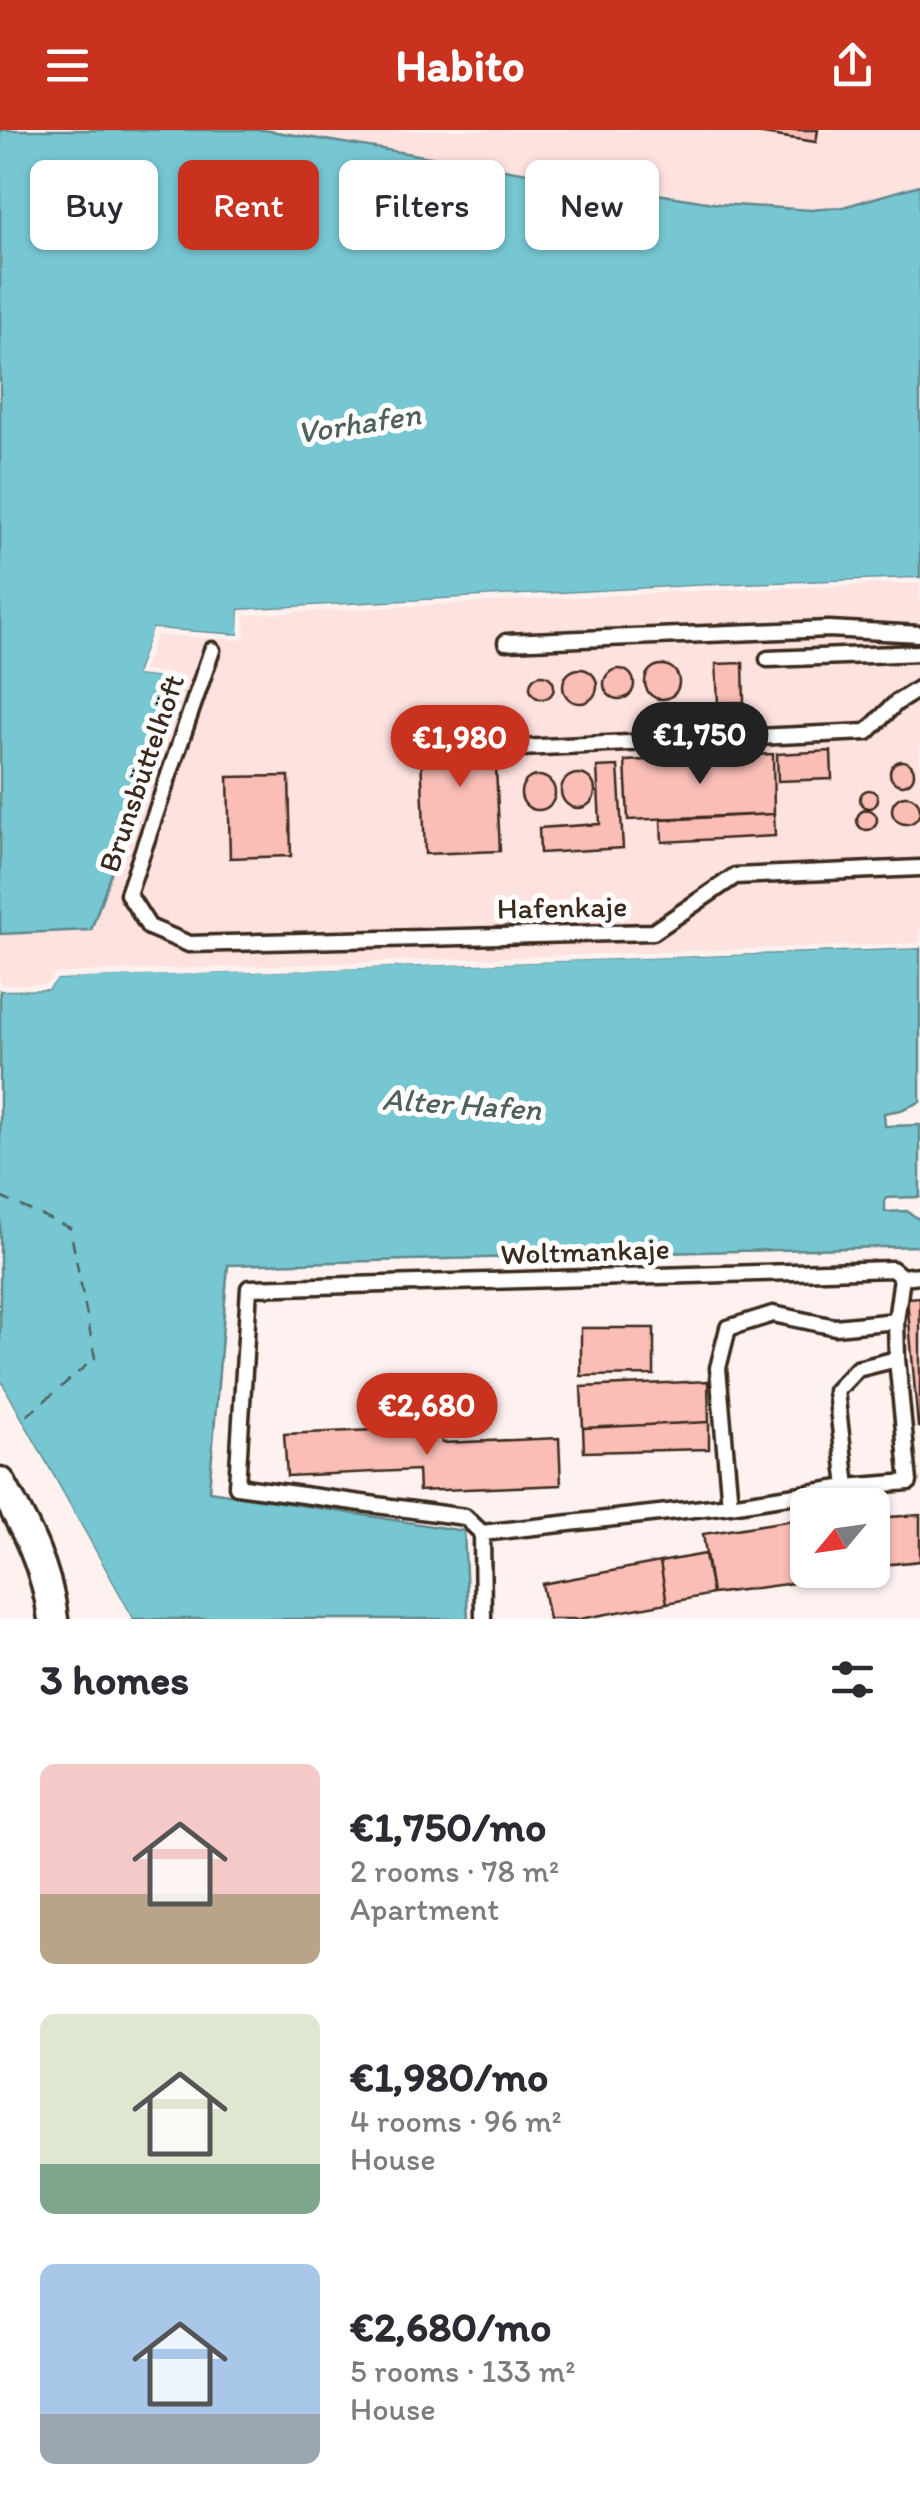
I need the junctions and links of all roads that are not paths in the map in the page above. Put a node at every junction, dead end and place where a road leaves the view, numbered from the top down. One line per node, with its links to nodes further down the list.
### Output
1 (920, 634): 2 (lane)
2 (506, 642)
3 (212, 650): 9 (lane, Brunsbüttelhöft)
4 (920, 653): 5 (lane)
5 (768, 660)
6 (920, 688): 7 (lane)
7 (520, 748)
8 (920, 868): 9 (lane, Hafenkaje)
9 (188, 944)
10 (920, 1275): 11 (lane, Woltmankaje)
11 (902, 1277): 12 (lane); 17 (lane, Woltmankaje)
12 (896, 1321): 13 (lane); 16 (lane)
13 (897, 1359): 15 (lane); 15 (lane)
14 (0, 1482): 18 (street)
15 (848, 1486): 16 (lane)
16 (730, 1505): 17 (lane)
17 (482, 1533): 19 (lane)
18 (52, 1619)
19 (483, 1619)

